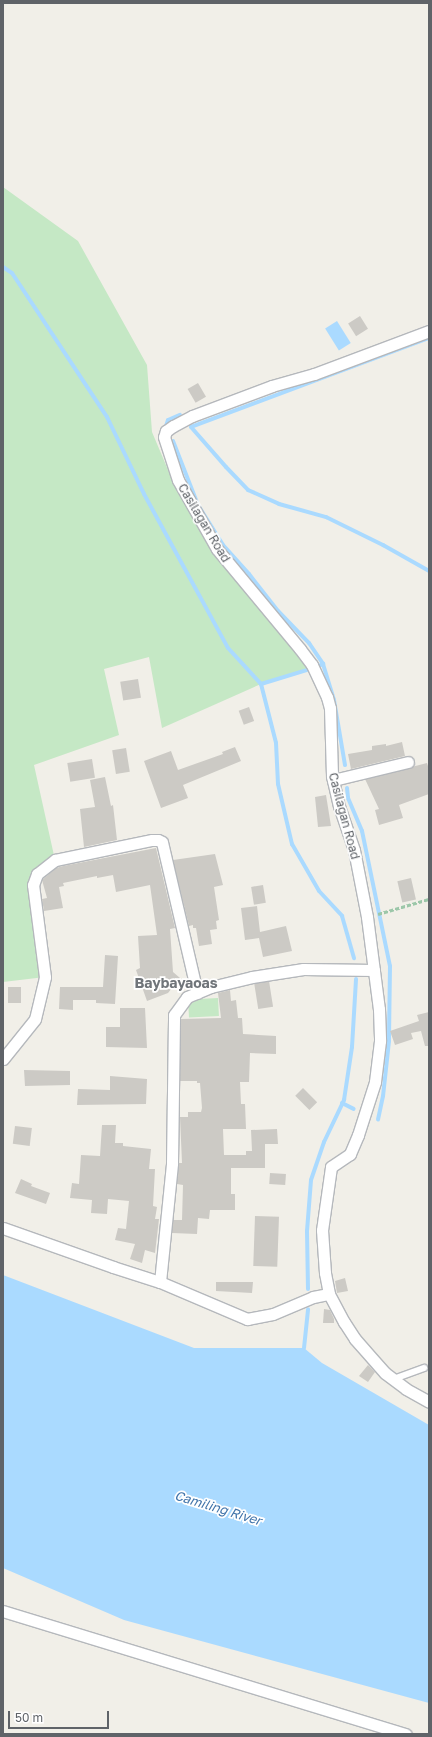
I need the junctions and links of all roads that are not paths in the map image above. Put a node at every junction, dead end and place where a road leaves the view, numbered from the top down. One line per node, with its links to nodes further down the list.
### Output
1 (429, 331): 3 (street, Casilagan Road)
2 (408, 762): 3 (street)
3 (333, 780): 4 (street, Casilagan Road)
4 (374, 970): 5 (street); 9 (street, Casilagan Road)
5 (197, 993): 6 (street); 8 (street)
6 (3, 1059)
7 (3, 1228): 8 (street)
8 (160, 1282): 9 (street)
9 (329, 1294): 11 (street, Casilagan Road)
10 (424, 1368): 11 (lane)
11 (394, 1379): 12 (street, Casilagan Road)
12 (429, 1402)
13 (3, 1611): 14 (street)
14 (406, 1734)

